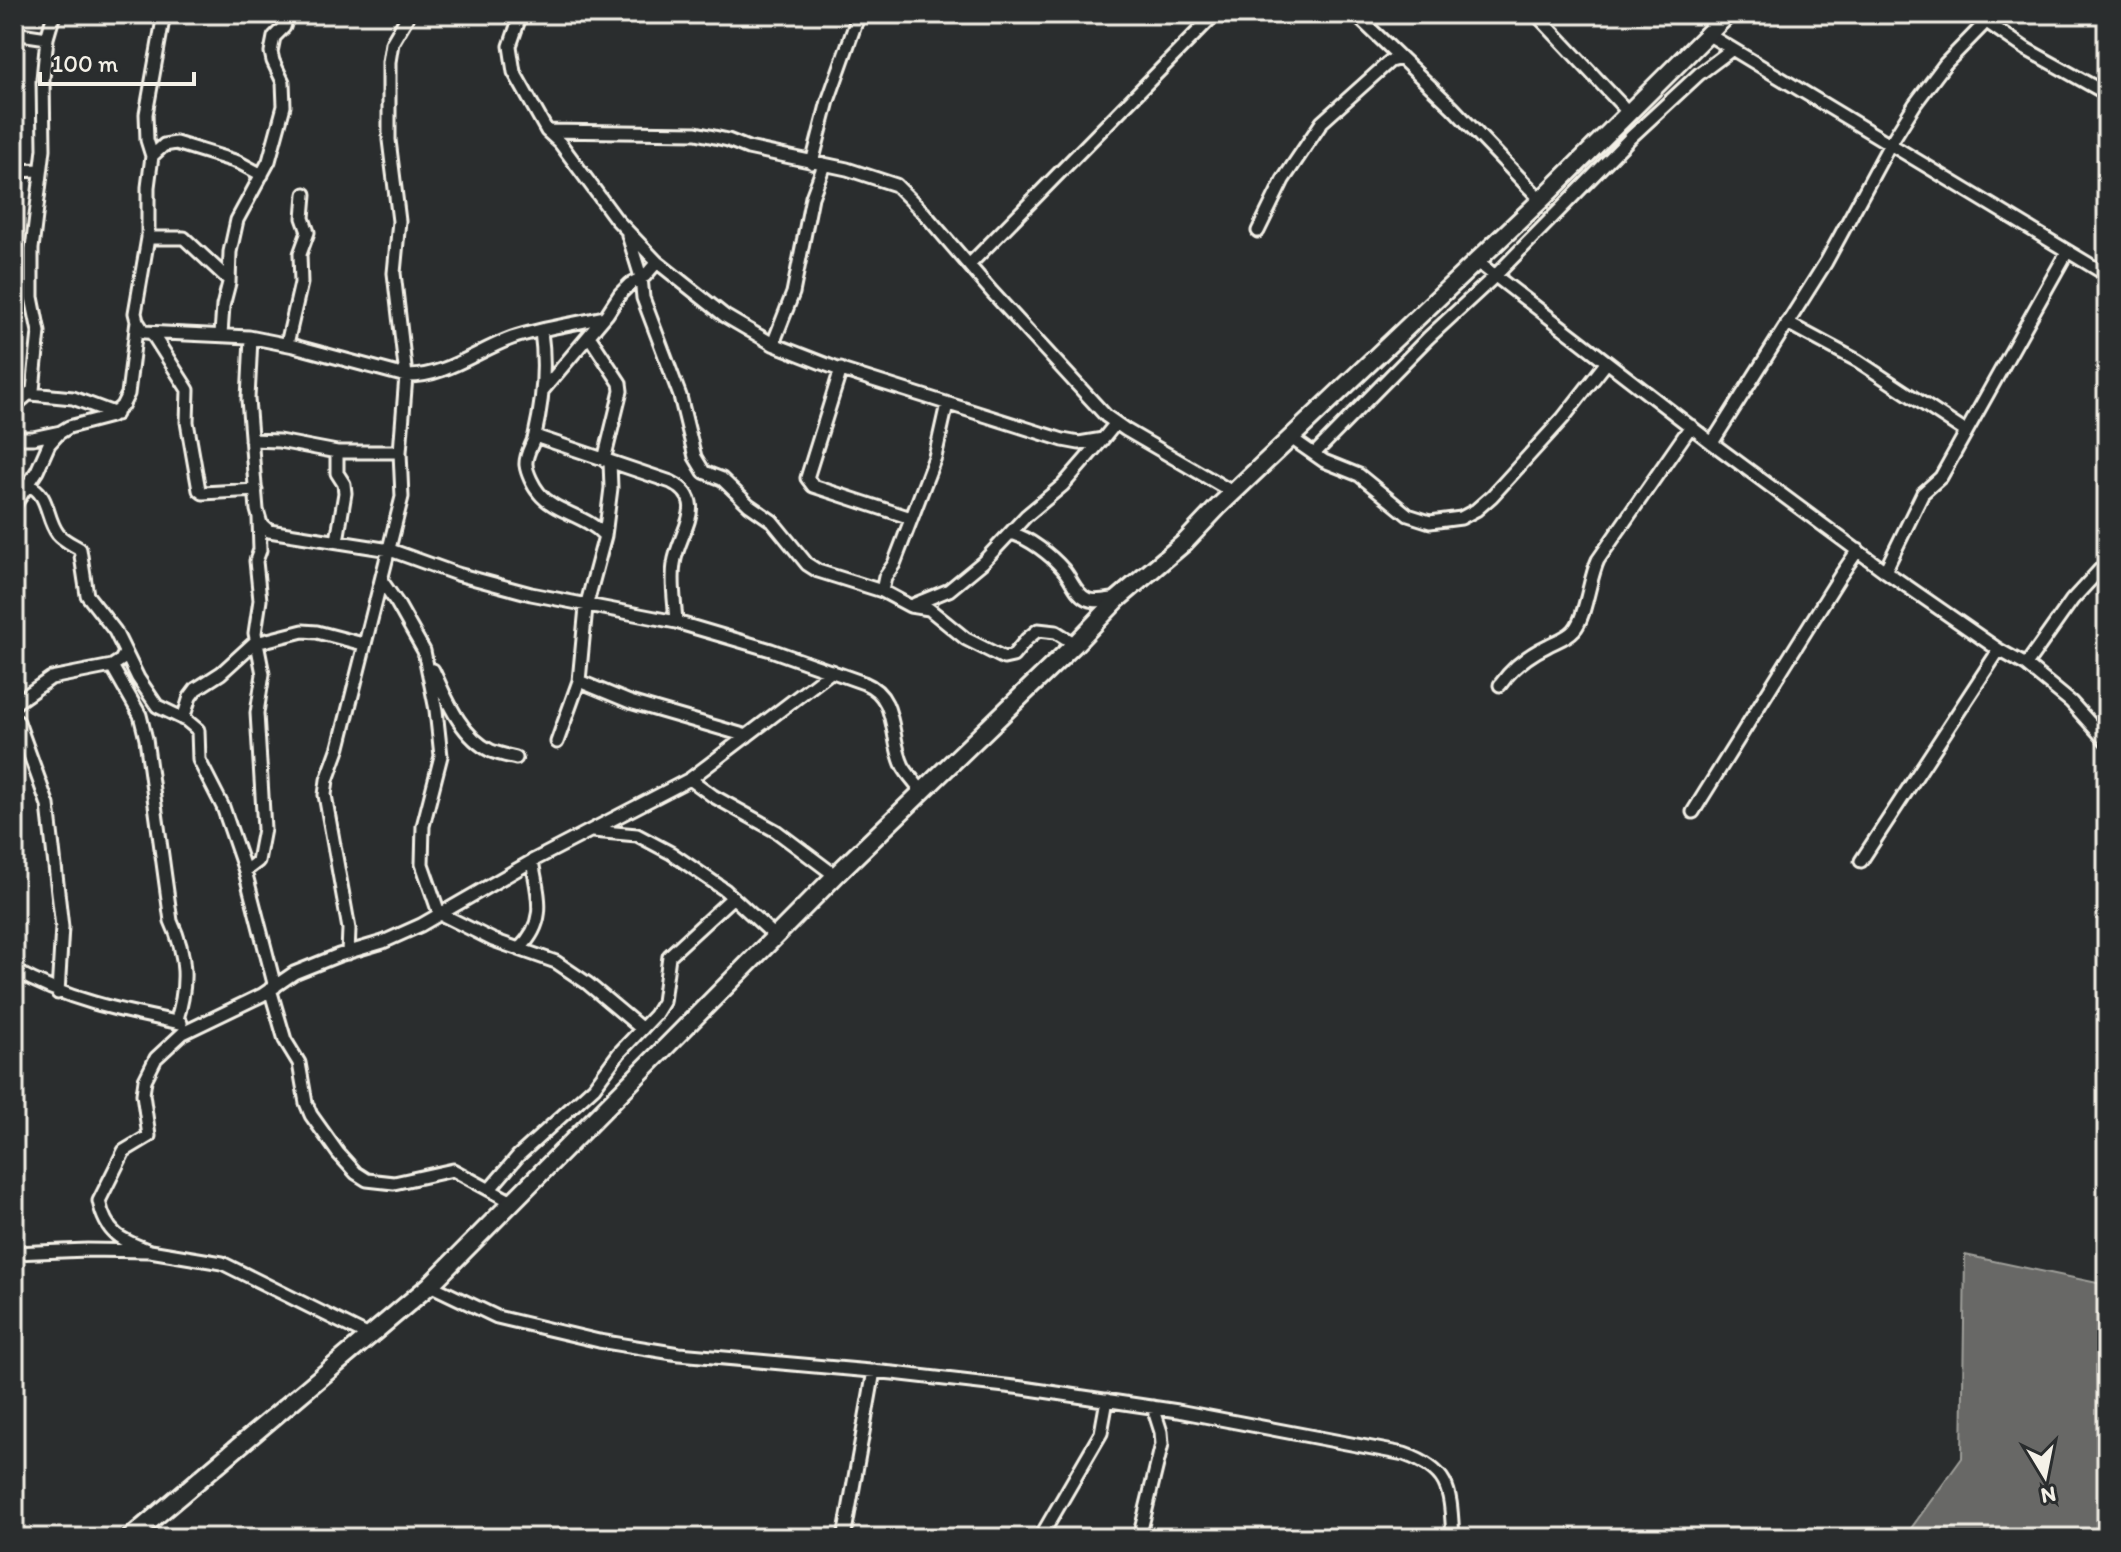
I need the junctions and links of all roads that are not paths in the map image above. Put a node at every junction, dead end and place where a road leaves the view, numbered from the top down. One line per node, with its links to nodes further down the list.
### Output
1 (54, 14): 14 (street)
2 (164, 14): 21 (street)
3 (288, 14): 25 (street)
4 (409, 14): 51 (street)
5 (521, 14): 19 (street)
6 (859, 14): 22 (street)
7 (1223, 14): 34 (street)
8 (1355, 14): 16 (street)
9 (1536, 14): 18 (street)
10 (1975, 14): 12 (street)
11 (1716, 22): 15 (street); 18 (street)
12 (1985, 23): 17 (street); 20 (street)
13 (14, 33): 14 (street)
14 (47, 38): 23 (street)
15 (1731, 50): 20 (street); 36 (street)
16 (1401, 58): 27 (street); 28 (street)
17 (2107, 94)
18 (1629, 113): 27 (street)
19 (547, 131): 22 (street); 29 (street)
20 (1890, 144): 31 (street); 41 (street)
21 (152, 156): 25 (street); 30 (street)
22 (818, 164): 34 (street); 48 (street)
23 (40, 170): 24 (street); 53 (street)
24 (14, 171)
25 (262, 175): 38 (street)
26 (305, 194): 47 (street)
27 (1541, 200): 32 (street)
28 (1258, 231)
29 (628, 232): 33 (street); 37 (street)
30 (148, 238): 38 (street); 40 (street)
31 (2067, 252): 35 (street); 60 (street)
32 (1476, 261): 36 (street); 63 (street)
33 (657, 262): 37 (street); 48 (street)
34 (970, 264): 57 (street)
35 (2107, 275)
36 (1495, 276): 49 (street); 69 (street)
37 (641, 277): 39 (street); 85 (street)
38 (229, 280): 43 (street)
39 (604, 317): 42 (street); 45 (street)
40 (137, 321): 44 (street); 56 (street)
41 (1787, 323): 60 (street); 66 (street)
42 (541, 331): 51 (street); 52 (street)
43 (221, 334): 44 (street); 46 (street)
44 (153, 335): 72 (street)
45 (589, 336): 52 (street); 70 (street)
46 (249, 337): 47 (street); 65 (street)
47 (287, 344): 51 (street)
48 (773, 344): 50 (street)
49 (1607, 362): 58 (street); 69 (street)
50 (841, 369): 54 (street); 76 (street)
51 (406, 376): 68 (street)
52 (543, 391): 61 (street)
53 (31, 394): 55 (street); 56 (street)
54 (947, 404): 64 (street); 76 (street)
55 (14, 410)
56 (116, 414): 59 (street)
57 (1116, 423): 64 (street); 73 (street)
58 (1691, 426): 66 (street); 100 (street)
59 (62, 431): 62 (street); 71 (street)
60 (1966, 432): 83 (street)
61 (535, 436): 70 (street); 78 (street)
62 (14, 438)
63 (1291, 438): 69 (street); 73 (street)
64 (1103, 439): 77 (street)
65 (251, 440): 67 (street); 72 (street)
66 (1712, 443): 81 (street)
67 (337, 452): 68 (street); 79 (street)
68 (400, 452): 80 (street)
69 (1314, 454)
70 (607, 461): 78 (street); 89 (street)
71 (28, 485): 74 (street); 95 (street)
72 (256, 490): 75 (street)
73 (1234, 493): 86 (street)
74 (14, 506)
75 (259, 518): 79 (street); 90 (street)
76 (911, 518): 85 (street)
77 (1011, 533): 86 (street); 87 (street)
78 (605, 536): 88 (street)
79 (337, 541): 80 (street)
80 (390, 550): 84 (street); 88 (street)
81 (1858, 550): 83 (street); 110 (street)
82 (2107, 562): 96 (street)
83 (1885, 571): 93 (street)
84 (381, 580): 91 (street); 94 (street)
85 (882, 591): 87 (street)
86 (1119, 598): 92 (street)
87 (910, 606): 92 (street)
88 (586, 607): 89 (street); 99 (street)
89 (676, 622): 98 (street)
90 (256, 642): 91 (street); 103 (street); 114 (street)
91 (363, 644): 118 (street)
92 (1075, 644): 109 (street)
93 (1999, 650): 96 (street); 113 (street)
94 (424, 651): 107 (street); 117 (street)
95 (125, 653): 97 (street); 103 (street)
96 (2026, 665): 106 (street)
97 (112, 666): 101 (street); 126 (street)
98 (832, 671): 104 (street); 109 (street)
99 (579, 681): 104 (street); 105 (street)
100 (1500, 685)
101 (14, 704)
102 (14, 719): 125 (street)
103 (183, 719): 114 (street)
104 (747, 736): 108 (street)
105 (557, 742)
106 (2107, 742)
107 (516, 758)
108 (690, 779): 111 (street); 115 (street)
109 (922, 792): 115 (street)
110 (1693, 812)
111 (593, 831): 112 (street); 116 (street)
112 (532, 861): 117 (street); 121 (street)
113 (1861, 861)
114 (245, 871): 124 (street)
115 (836, 876): 119 (street)
116 (733, 897): 119 (street); 128 (street)
117 (439, 913): 120 (street); 121 (street)
118 (349, 929): 120 (street); 122 (street)
119 (776, 937): 130 (street)
120 (377, 944): 122 (street)
121 (520, 948): 128 (street)
122 (348, 953): 124 (street)
123 (14, 970): 125 (street)
124 (272, 988): 127 (street); 129 (street)
125 (58, 993): 126 (street)
126 (176, 1022): 127 (street)
127 (197, 1027): 131 (street)
128 (642, 1029): 129 (street)
129 (490, 1189): 130 (street)
130 (514, 1203): 133 (street)
131 (150, 1251): 132 (street); 134 (street)
132 (14, 1253)
133 (430, 1285): 134 (street); 135 (street)
134 (367, 1335): 138 (street)
135 (874, 1371): 136 (street); 139 (street)
136 (1107, 1400): 137 (street); 140 (street)
137 (1153, 1407): 141 (street); 142 (street)
138 (130, 1538)
139 (844, 1538)
140 (1040, 1538)
141 (1139, 1538)
142 (1453, 1538)

